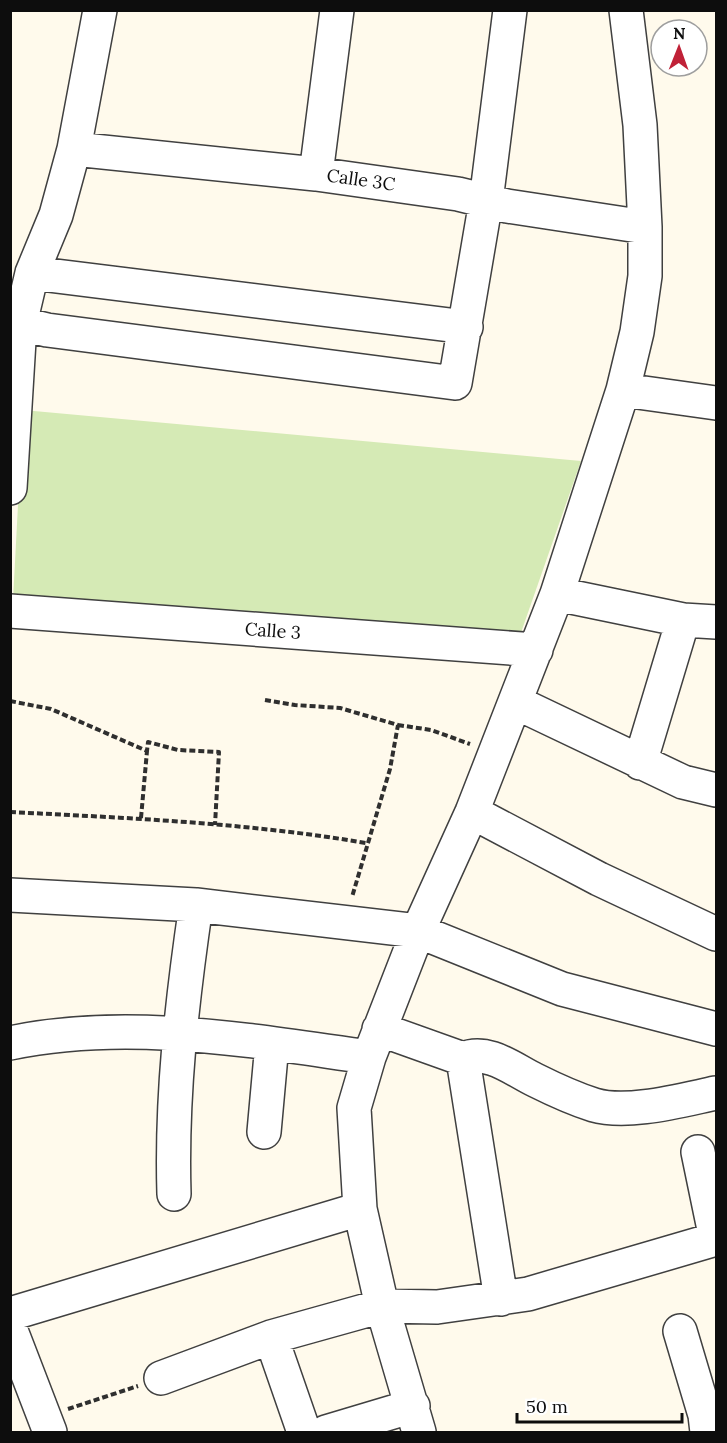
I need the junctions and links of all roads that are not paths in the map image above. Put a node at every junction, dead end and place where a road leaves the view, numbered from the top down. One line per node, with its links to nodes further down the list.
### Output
1 (100, 10): 5 (street)
2 (338, 10): 6 (street)
3 (510, 10): 7 (street)
4 (626, 10): 8 (street)
5 (74, 149): 6 (street, Calle 3C); 9 (street)
6 (316, 174): 7 (street, Calle 3C)
7 (486, 201): 8 (street, Calle 3C); 11 (street)
8 (645, 226): 12 (street)
9 (32, 273): 10 (street); 11 (street)
10 (15, 322): 11 (street); 14 (street)
11 (466, 327)
12 (623, 390): 13 (street); 15 (street)
13 (717, 403)
14 (10, 488)
15 (557, 594): 17 (street); 19 (street)
16 (10, 611): 19 (street, Calle 3)
17 (683, 620): 18 (street); 21 (street)
18 (717, 622)
19 (536, 650): 20 (street)
20 (515, 702): 21 (street); 23 (street)
21 (640, 763): 22 (street)
22 (717, 790)
23 (472, 812): 26 (street); 27 (street)
24 (10, 895): 25 (street)
25 (196, 905): 26 (street); 29 (street)
26 (418, 931): 28 (street); 31 (street)
27 (717, 934)
28 (717, 1029)
29 (180, 1033): 30 (street); 32 (street); 37 (street)
30 (10, 1043)
31 (374, 1043): 32 (street); 33 (street); 38 (street)
32 (272, 1044): 35 (street)
33 (463, 1059): 34 (street); 40 (street)
34 (717, 1093)
35 (264, 1132)
36 (698, 1152): 39 (street)
37 (174, 1194)
38 (360, 1209): 41 (street); 42 (street)
39 (716, 1239): 40 (street)
40 (501, 1299): 41 (street)
41 (382, 1306): 45 (street); 47 (street)
42 (10, 1314)
43 (10, 1328): 48 (street)
44 (680, 1331): 51 (street)
45 (271, 1337): 46 (street); 49 (street)
46 (161, 1378)
47 (416, 1419): 50 (street)
48 (47, 1425)
49 (304, 1432)
50 (326, 1432)
51 (706, 1432)

